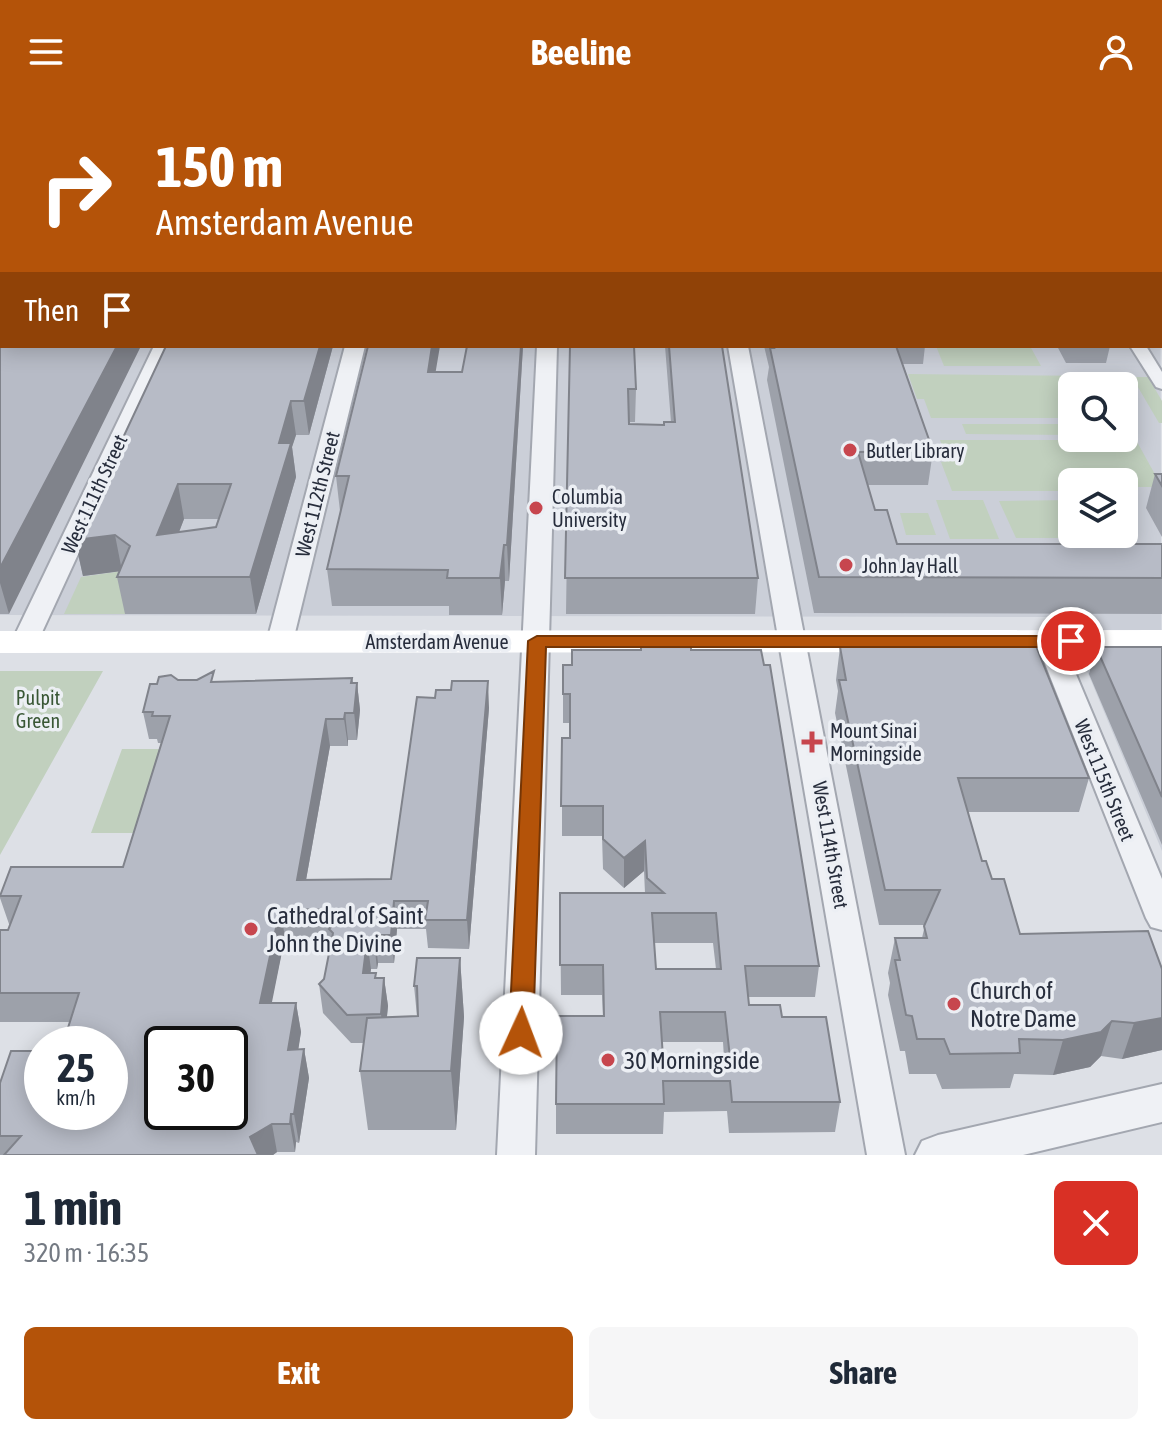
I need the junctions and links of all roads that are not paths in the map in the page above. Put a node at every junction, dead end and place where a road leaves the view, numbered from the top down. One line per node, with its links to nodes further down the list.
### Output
1 (163, 348): 7 (street, West 111th Street)
2 (354, 348): 8 (street, West 112th Street)
3 (547, 348): 9 (street)
4 (738, 348): 10 (street, West 114th Street)
5 (1139, 348): 6 (street)
6 (1162, 384)
7 (12, 641): 8 (main road, Amsterdam Avenue)
8 (280, 641): 9 (main road, Amsterdam Avenue)
9 (537, 641): 10 (main road, Amsterdam Avenue); 15 (street)
10 (794, 641): 11 (main road, Amsterdam Avenue); 16 (street, West 114th Street)
11 (1049, 641): 12 (main road, Amsterdam Avenue); 13 (street, West 115th Street)
12 (1162, 641)
13 (1162, 918)
14 (1162, 1103): 17 (street)
15 (516, 1155)
16 (886, 1155)
17 (938, 1155)

